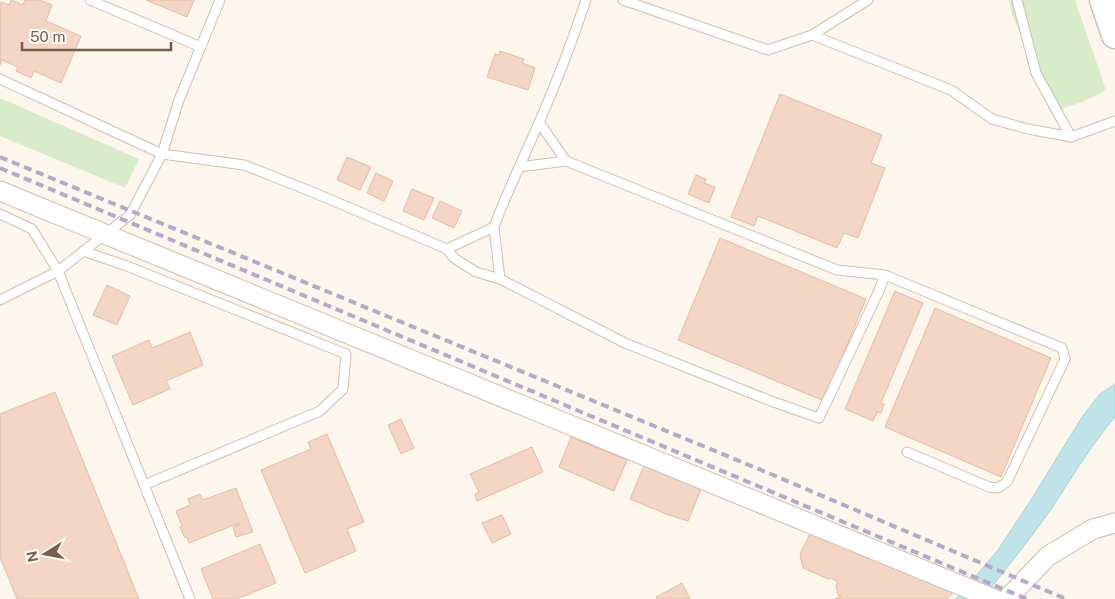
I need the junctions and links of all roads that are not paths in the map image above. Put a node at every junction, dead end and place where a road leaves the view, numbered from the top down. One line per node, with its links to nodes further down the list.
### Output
1 (90, 0): 10 (lane)
2 (220, 0): 10 (lane)
3 (586, 0): 13 (lane)
4 (623, 0): 8 (lane)
5 (868, 0): 8 (lane)
6 (1017, 0): 14 (lane)
7 (1103, 0): 9 (main road)
8 (812, 35): 14 (lane)
9 (1115, 35)
10 (201, 47): 15 (lane)
11 (0, 79): 15 (lane)
12 (1115, 121): 14 (lane)
13 (539, 122): 16 (lane); 17 (lane)
14 (1071, 137)
15 (162, 154): 21 (lane); 22 (lane)
16 (566, 161): 17 (lane); 25 (lane)
17 (519, 167): 20 (lane)
18 (0, 191): 21 (street)
19 (0, 214): 24 (lane)
20 (494, 227): 22 (lane); 26 (lane)
21 (105, 235): 23 (lane); 32 (street)
22 (447, 249): 26 (lane)
23 (83, 251): 24 (lane); 29 (lane)
24 (58, 271): 27 (lane); 29 (lane)
25 (885, 275): 26 (lane); 28 (lane)
26 (500, 279)
27 (0, 300)
28 (907, 452)
29 (144, 485): 31 (lane)
30 (1115, 523): 32 (street)
31 (190, 599)
32 (997, 599)

